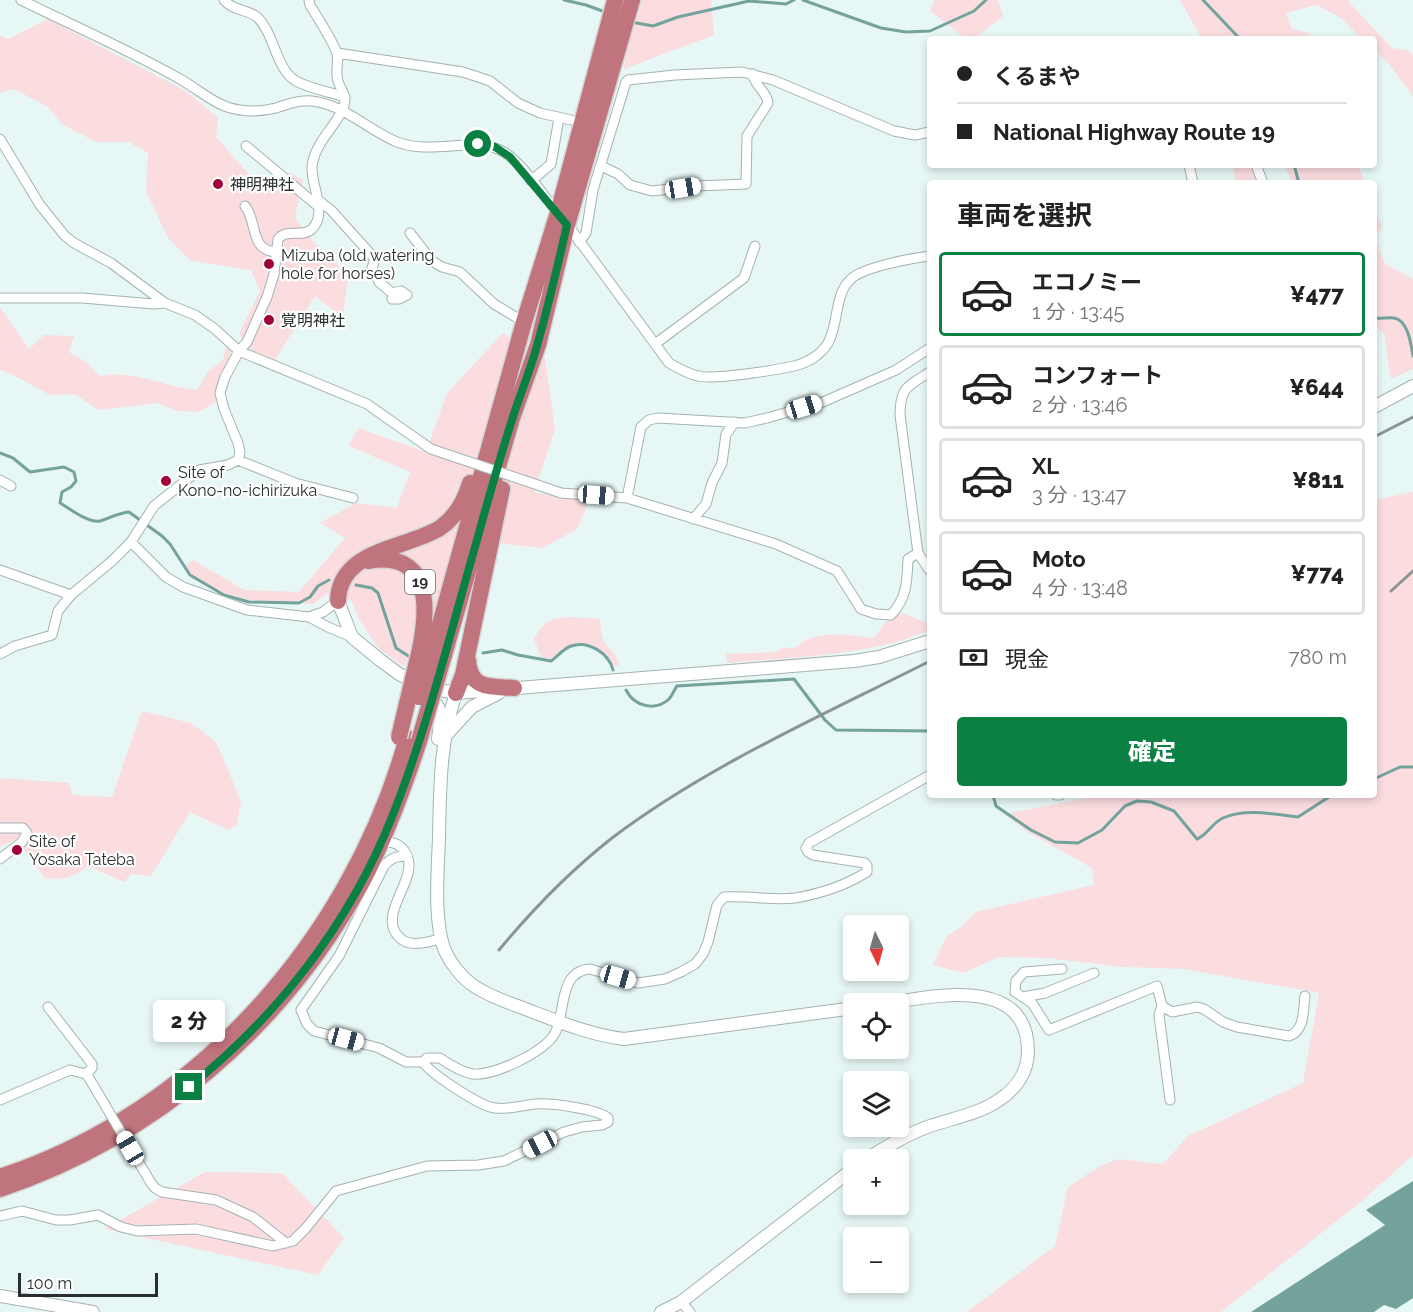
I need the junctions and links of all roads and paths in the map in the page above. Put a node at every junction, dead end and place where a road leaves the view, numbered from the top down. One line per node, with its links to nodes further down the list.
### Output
1 (21, 0): 8 (street)
2 (224, 0): 7 (street)
3 (309, 0): 5 (street)
4 (626, 1): 18 (highway, 19)
5 (337, 53): 7 (street); 9 (street)
6 (753, 74): 11 (street); 14 (street); 14 (street)
7 (345, 97): 8 (street)
8 (342, 110): 15 (street); 16 (street)
9 (560, 117): 10 (street); 15 (street)
10 (571, 120)
11 (927, 133)
12 (0, 139): 26 (street)
13 (246, 146): 16 (street)
14 (601, 166): 20 (street)
15 (531, 181): 18 (street)
16 (318, 204): 22 (street); 25 (street)
17 (245, 206): 22 (street)
18 (563, 219): 20 (street); 27 (highway, 19); 29 (highway, 19)
19 (410, 233): 27 (street)
20 (579, 242): 28 (street)
21 (755, 246): 28 (street)
22 (277, 252): 31 (street)
23 (927, 257): 28 (street)
24 (0, 298): 26 (street)
25 (392, 299)
26 (165, 303): 31 (street)
27 (524, 322): 32 (highway, 19)
28 (656, 344)
29 (538, 345): 53 (highway, 19); 54 (highway, 19)
30 (927, 350): 36 (street)
31 (239, 351): 37 (street); 41 (street, bridge)
32 (513, 364): 45 (highway, 19); 53 (highway, 19)
33 (927, 374): 44 (street)
34 (1413, 386): 35 (street)
35 (1377, 405)
36 (735, 422): 41 (street); 42 (street)
37 (238, 460): 40 (street); 43 (street)
38 (0, 480): 39 (street)
39 (11, 486)
40 (353, 498)
41 (627, 498): 42 (street)
42 (693, 519): 44 (street)
43 (131, 542): 48 (street); 50 (street)
44 (918, 553): 46 (street)
45 (361, 562): 49 (highway); 53 (highway, 19)
46 (927, 566)
47 (0, 570): 48 (street)
48 (71, 595): 55 (street)
49 (338, 601): 50 (street); 51 (street)
50 (309, 617): 51 (street)
51 (352, 637): 56 (street)
52 (927, 642): 57 (street)
53 (432, 652): 60 (highway, 19, bridge); 60 (highway, 19, bridge)
54 (468, 653): 57 (highway); 58 (highway, 19)
55 (0, 654)
56 (394, 671): 58 (street); 61 (street)
57 (514, 688): 58 (street); 59 (street)
58 (456, 693): 59 (street)
59 (445, 738): 61 (street)
60 (408, 739): 64 (highway, 19); 83 (highway, 19)
61 (442, 751): 67 (street)
62 (927, 777): 77 (street)
63 (0, 828): 66 (street)
64 (380, 844): 65 (street); 85 (highway, 19)
65 (407, 856): 67 (street); 78 (street)
66 (0, 859)
67 (441, 939): 77 (street)
68 (1062, 969): 70 (street)
69 (1094, 973): 70 (street)
70 (1019, 994): 73 (street); 74 (street)
71 (1305, 996): 74 (street)
72 (909, 1000): 73 (street)
73 (1002, 1003): 82 (street)
74 (1162, 1006): 81 (street)
75 (48, 1007): 79 (street)
76 (843, 1010): 77 (street)
77 (559, 1022): 78 (street)
78 (423, 1062): 87 (street)
79 (87, 1076): 80 (street); 87 (street, bridge)
80 (0, 1100)
81 (1170, 1100)
82 (883, 1149)
83 (0, 1177)
84 (843, 1177): 89 (street)
85 (0, 1189)
86 (0, 1216): 87 (street)
87 (286, 1243)
88 (0, 1296): 90 (street)
89 (685, 1307): 91 (street)
90 (93, 1312)
91 (661, 1312)

